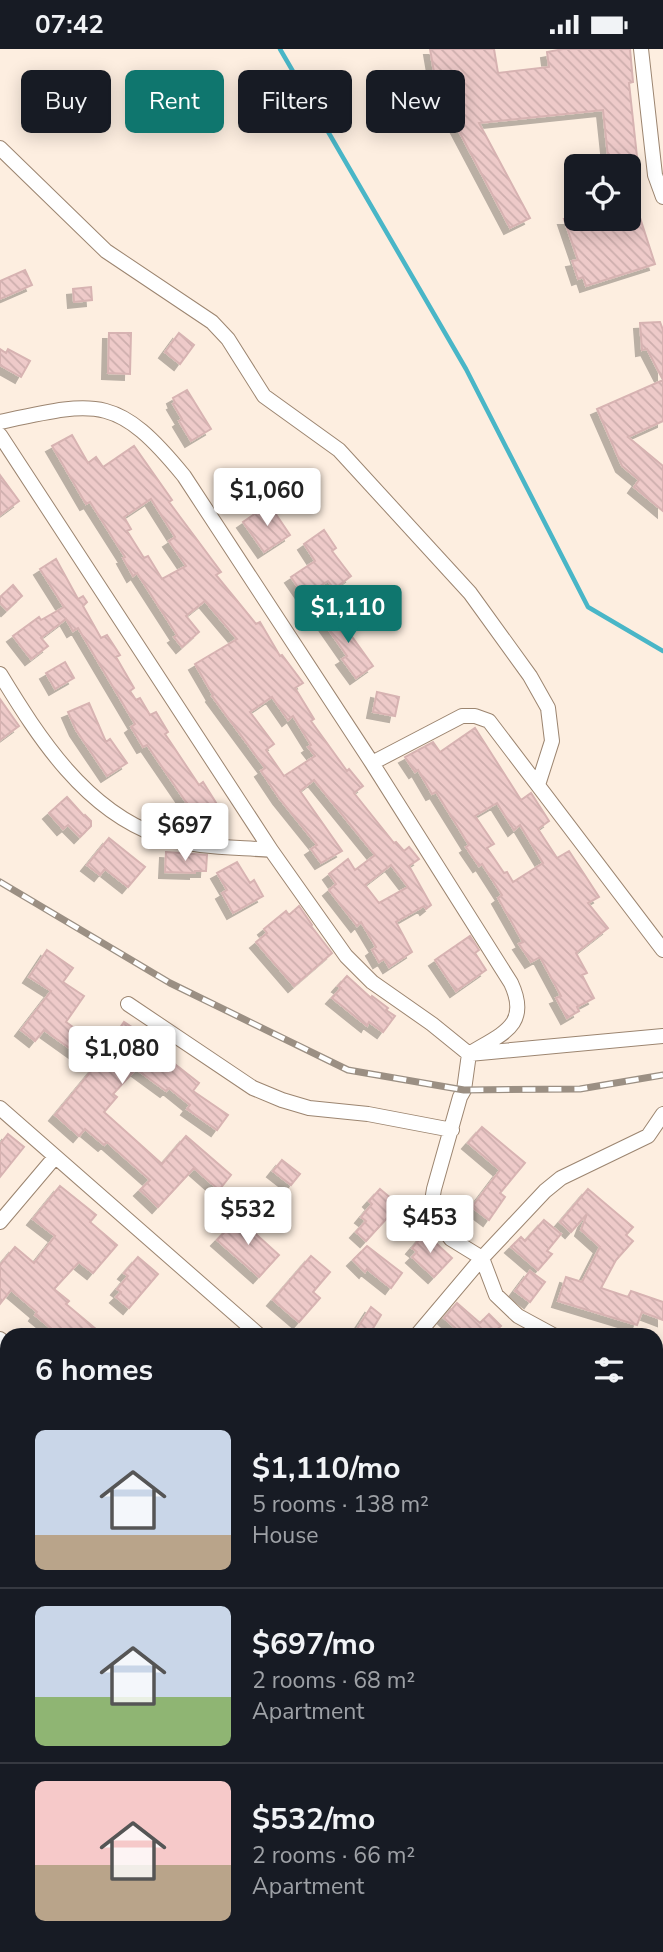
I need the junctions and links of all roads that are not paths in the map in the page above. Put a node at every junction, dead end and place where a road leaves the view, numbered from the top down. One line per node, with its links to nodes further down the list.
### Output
1 (641, 49): 3 (street)
2 (0, 148): 8 (street)
3 (663, 197)
4 (0, 422): 7 (street)
5 (0, 435): 9 (street)
6 (0, 674): 9 (street)
7 (372, 763): 8 (street); 13 (street)
8 (538, 785): 10 (street)
9 (271, 850): 13 (street)
10 (663, 950)
11 (128, 1004): 16 (street)
12 (663, 1036): 13 (street)
13 (469, 1054): 16 (street)
14 (0, 1108): 19 (street)
15 (663, 1114): 17 (street)
16 (452, 1129): 21 (street)
17 (648, 1136): 18 (street); 21 (street)
18 (663, 1136)
19 (55, 1157): 20 (street); 22 (street)
20 (0, 1222)
21 (482, 1258): 23 (street); 24 (street)
22 (251, 1328)
23 (423, 1328)
24 (540, 1328)

